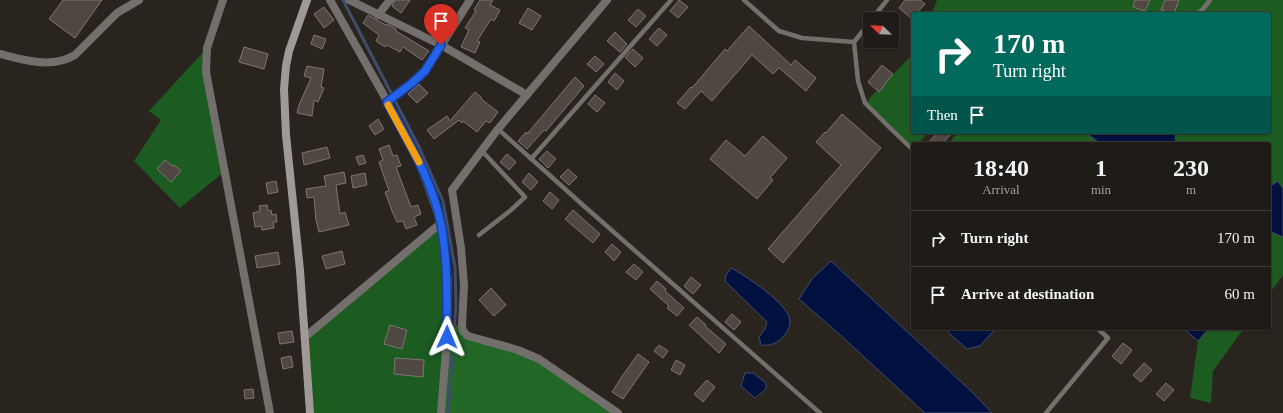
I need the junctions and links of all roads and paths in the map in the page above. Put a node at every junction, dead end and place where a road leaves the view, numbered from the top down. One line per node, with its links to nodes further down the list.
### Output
1 (139, 0): 19 (street)
2 (223, 0): 30 (street)
3 (307, 0): 29 (street)
4 (330, 0): 21 (street)
5 (349, 0): 15 (street)
6 (390, 0): 15 (street)
7 (470, 0): 18 (street)
8 (607, 0): 20 (street)
9 (671, 0): 25 (lane)
10 (744, 0): 17 (lane)
11 (887, 0): 13 (lane)
12 (1210, 0): 14 (lane)
13 (878, 12)
14 (1199, 12)
15 (378, 15): 18 (street)
16 (863, 31): 17 (lane)
17 (854, 42): 23 (lane)
18 (441, 45): 20 (street); 21 (street)
19 (0, 54)
20 (527, 95): 22 (street)
21 (388, 101): 26 (street)
22 (498, 129): 24 (street); 25 (lane)
23 (911, 148)
24 (482, 151): 27 (lane); 33 (street)
25 (531, 159): 34 (lane)
26 (440, 223): 29 (street); 32 (street)
27 (479, 235)
28 (1100, 330): 35 (lane)
29 (306, 337): 31 (street)
30 (270, 413)
31 (310, 413)
32 (441, 413)
33 (618, 413)
34 (820, 413)
35 (1046, 413)

